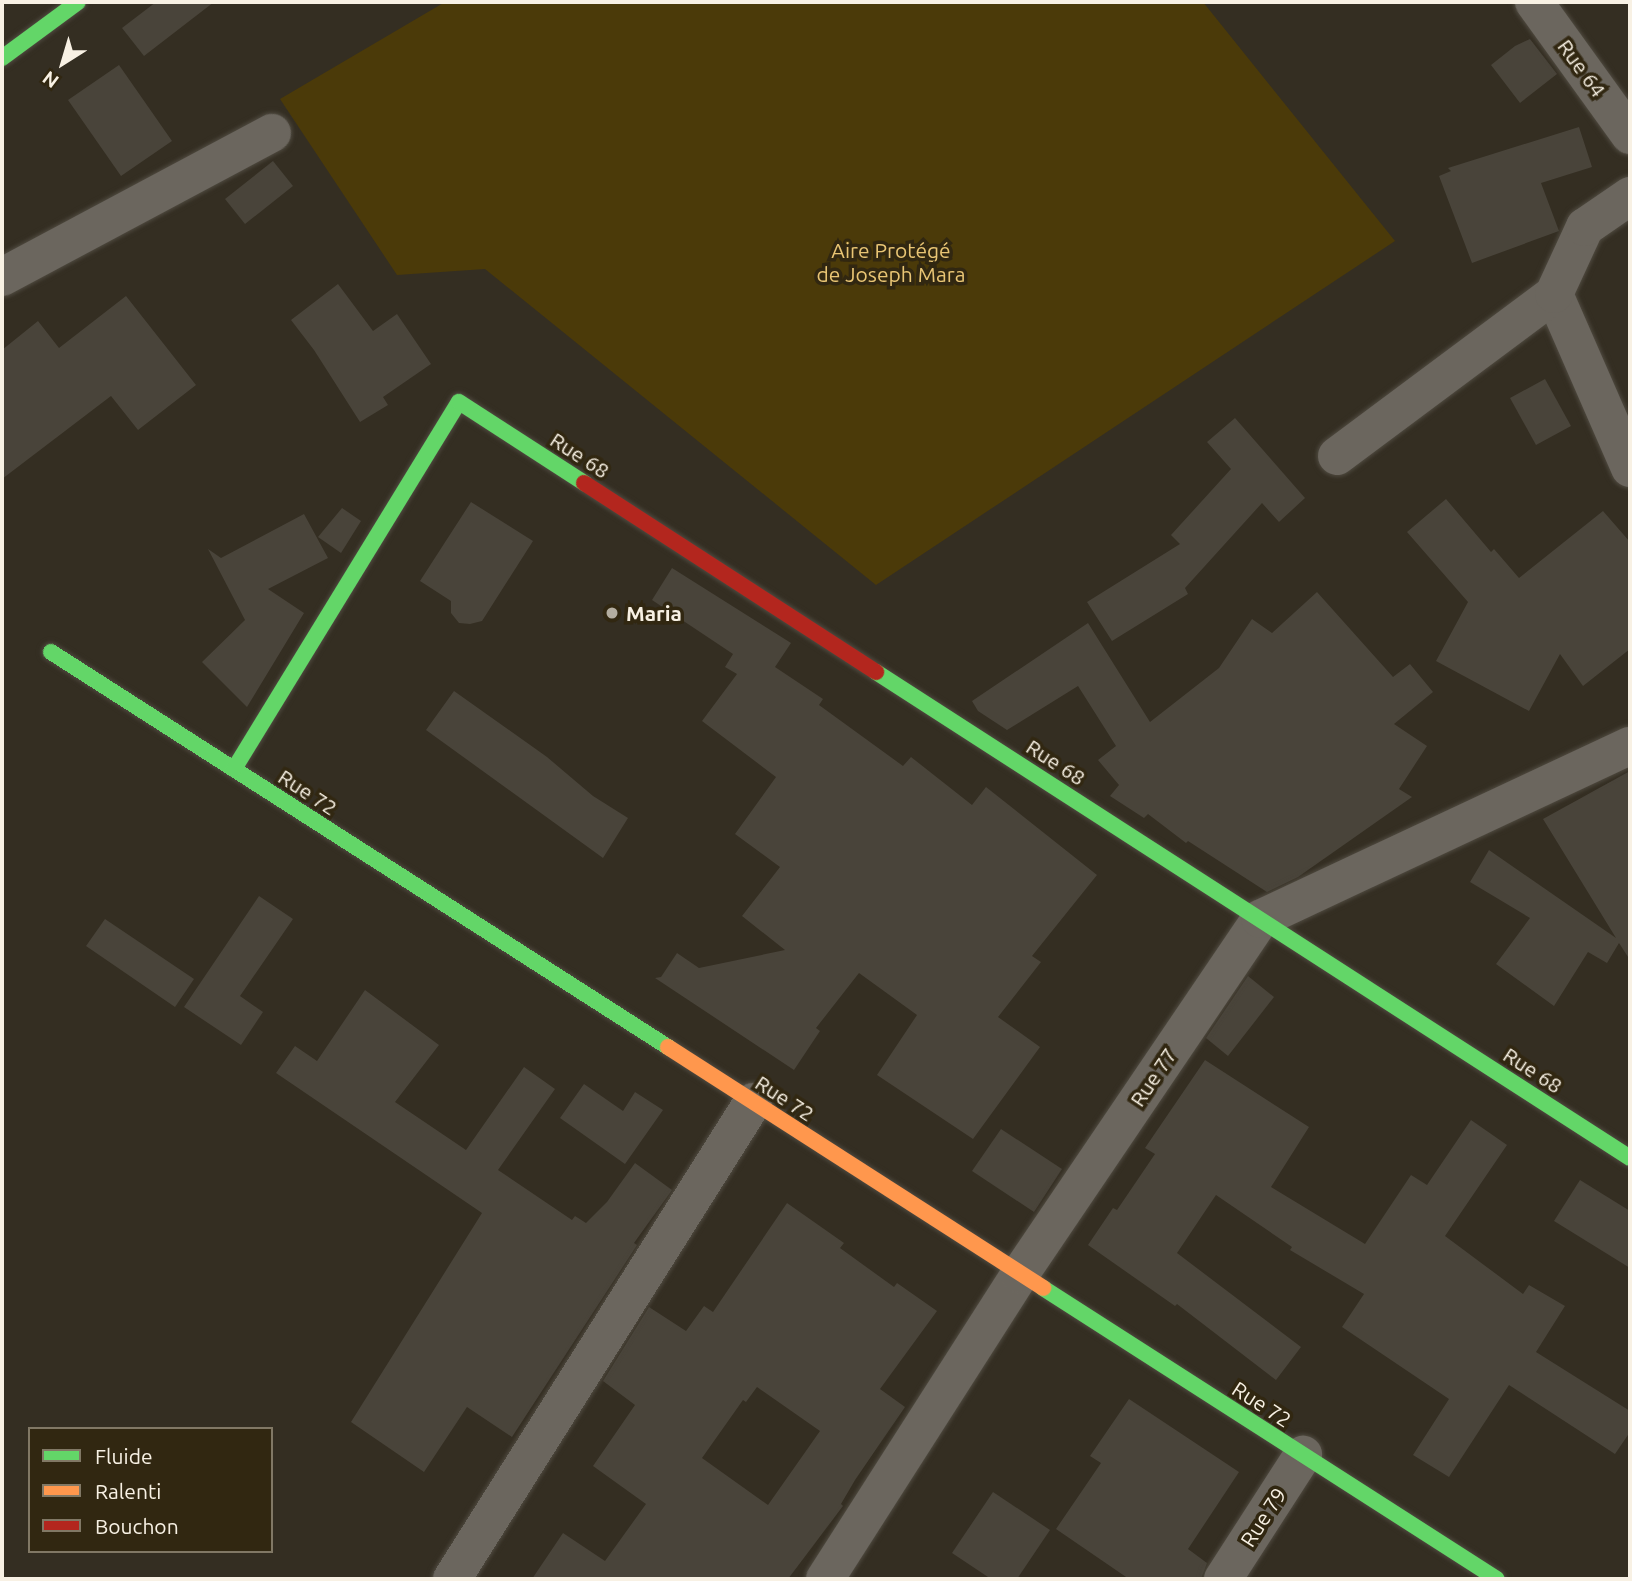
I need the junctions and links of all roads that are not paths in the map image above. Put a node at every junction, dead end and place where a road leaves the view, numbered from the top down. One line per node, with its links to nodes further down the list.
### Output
1 (78, 2): 3 (street)
2 (1534, 2): 5 (street, Rue 64)
3 (2, 58)
4 (272, 133): 7 (street)
5 (1630, 135)
6 (1630, 195): 8 (street)
7 (2, 277)
8 (1555, 294): 9 (street); 10 (street)
9 (1337, 456)
10 (1630, 468)
11 (51, 652): 13 (street, Rue 72)
12 (1630, 746): 14 (street)
13 (234, 769): 14 (street, Rue 68); 15 (street, Rue 72)
14 (1261, 919): 16 (street, Rue 68); 17 (street, Rue 77)
15 (753, 1102): 17 (street, Rue 72); 19 (street)
16 (1630, 1158)
17 (1020, 1274): 18 (street, Rue 72); 20 (street, Rue 77)
18 (1303, 1455): 21 (street, Rue 79); 22 (street, Rue 72)
19 (452, 1579)
20 (825, 1579)
21 (1223, 1579)
22 (1497, 1579)

